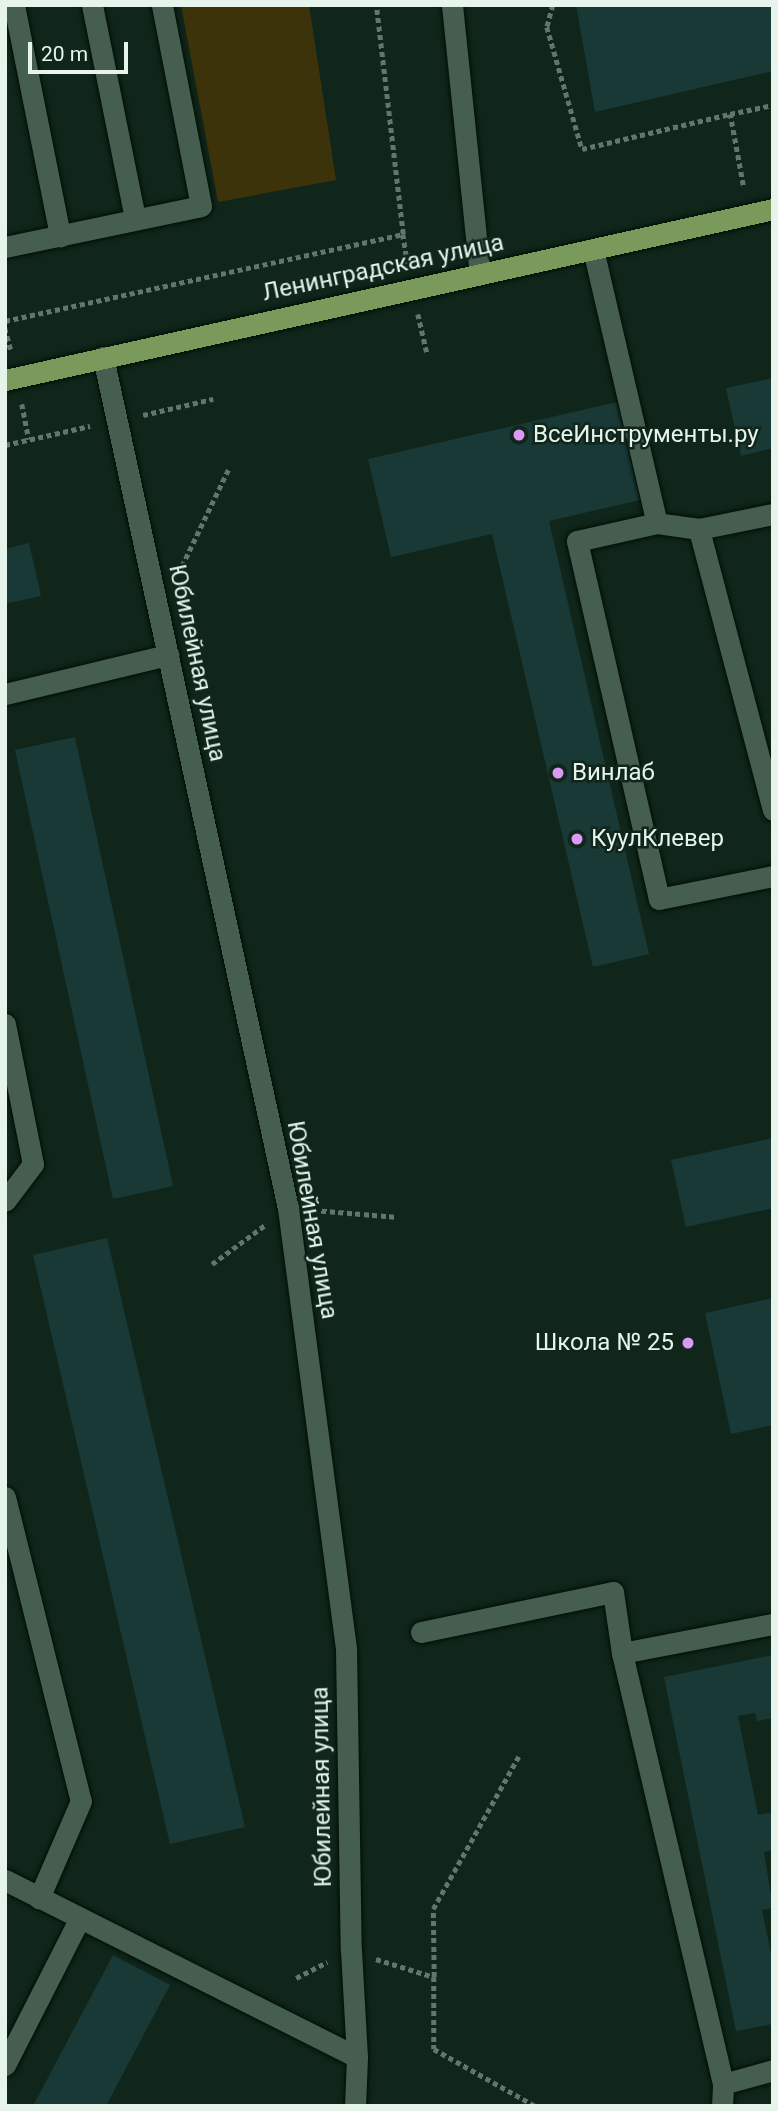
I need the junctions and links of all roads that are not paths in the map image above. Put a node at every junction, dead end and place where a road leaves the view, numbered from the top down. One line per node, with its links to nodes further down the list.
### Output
1 (14, 5): 7 (street)
2 (92, 5): 6 (street)
3 (162, 5): 6 (street)
4 (452, 5): 10 (street)
5 (773, 209): 9 (main road, Ленинградская улица)
6 (135, 219): 7 (street)
7 (60, 236): 8 (street)
8 (5, 247)
9 (593, 249): 10 (main road, Ленинградская улица); 14 (street)
10 (480, 274): 11 (main road, Ленинградская улица)
11 (103, 357): 12 (main road, Ленинградская улица); 16 (street, Юбилейная улица)
12 (5, 380)
13 (773, 514): 15 (street)
14 (657, 523): 15 (street); 20 (street)
15 (699, 530): 18 (street)
16 (168, 655): 17 (street); 30 (street, Юбилейная улица)
17 (5, 694)
18 (767, 766): 19 (street)
19 (773, 810)
20 (773, 876)
21 (5, 1024): 22 (street)
22 (5, 1201)
23 (5, 1497): 28 (street)
24 (773, 1624): 26 (street)
25 (421, 1632): 26 (street)
26 (622, 1654): 33 (street)
27 (5, 1880): 28 (street)
28 (39, 1898): 29 (street)
29 (80, 1918): 30 (street); 31 (street)
30 (357, 2057): 34 (street, Юбилейная улица)
31 (5, 2065)
32 (773, 2070): 33 (street)
33 (723, 2084): 35 (street)
34 (355, 2106)
35 (722, 2106)

